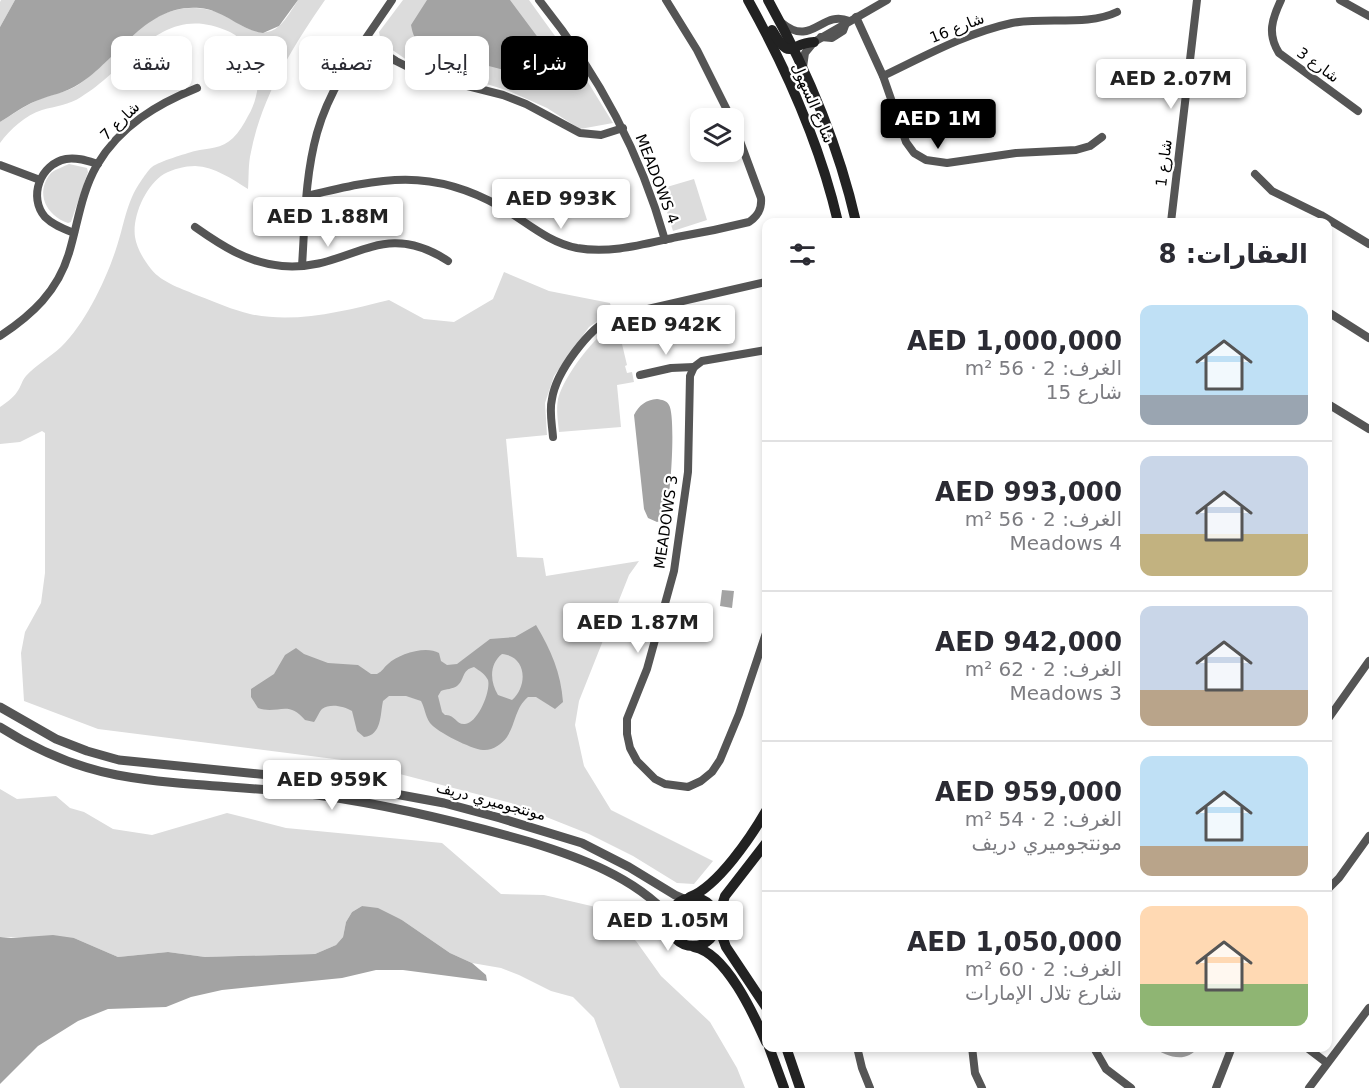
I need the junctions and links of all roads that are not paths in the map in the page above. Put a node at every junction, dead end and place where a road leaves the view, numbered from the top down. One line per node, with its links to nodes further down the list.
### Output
1 (392, 0): 15 (street)
2 (539, 0): 25 (street, MEADOWS 4)
3 (666, 0): 23 (street)
4 (750, 0): 17 (main road); 33 (main road, شارع السهول)
5 (768, 0): 13 (main road, شارع السهول)
6 (887, 0): 12 (street)
7 (1197, 0): 35 (street, شارع 1)
8 (1281, 0): 24 (street, شارع 3)
9 (1340, 0): 11 (street)
10 (1117, 12): 20 (street, شارع 16)
11 (1369, 16)
12 (850, 20): 14 (street); 16 (street); 20 (street)
13 (779, 21): 14 (street); 17 (main road, شارع السهول)
14 (812, 30): 16 (street)
15 (367, 36)
16 (818, 39): 17 (main road); 19 (street)
17 (793, 49): 19 (main road, شارع السهول)
18 (393, 59): 25 (street, MEADOWS 4)
19 (803, 69): 34 (main road, شارع السهول)
20 (883, 76): 26 (street)
21 (197, 88): 28 (street, شارع 7)
22 (334, 90): 32 (street)
23 (726, 108)
24 (1358, 111)
25 (623, 128): 40 (street, MEADOWS 4)
26 (1102, 136)
27 (744, 151): 40 (street, MEADOWS 4)
28 (98, 164): 31 (street); 39 (street, شارع 7)
29 (0, 165): 31 (street)
30 (1255, 174): 36 (street)
31 (40, 180): 39 (street)
32 (307, 196): 40 (street, MEADOWS 4); 43 (street)
33 (837, 218)
34 (854, 218)
35 (1171, 218)
36 (1326, 218)
37 (1332, 221): 41 (street)
38 (195, 227): 43 (street)
39 (74, 233): 46 (street, شارع 7)
40 (665, 240)
41 (1369, 244)
42 (448, 261): 43 (street)
43 (302, 266)
44 (762, 283): 53 (street)
45 (1332, 315): 47 (street)
46 (0, 336)
47 (1369, 338)
48 (762, 351): 49 (street)
49 (694, 367): 50 (street); 54 (street, MEADOWS 3)
50 (640, 375)
51 (1332, 406): 52 (street)
52 (1369, 429)
53 (553, 436)
54 (762, 645)
55 (1369, 661): 57 (street)
56 (0, 707): 63 (street, مونتجوميري دريف)
57 (1332, 713)
58 (0, 727): 64 (street, مونتجوميري دريف)
59 (762, 816): 63 (main road)
60 (1369, 836): 62 (street)
61 (762, 848): 65 (main road)
62 (1332, 885)
63 (687, 898): 64 (main road); 65 (main road)
64 (669, 916): 66 (main road)
65 (717, 923): 66 (main road); 67 (main road)
66 (691, 947): 69 (main road)
67 (762, 1001)
68 (1369, 1008): 77 (street)
69 (762, 1034)
70 (771, 1052): 78 (main road)
71 (788, 1052): 79 (main road)
72 (858, 1052): 80 (street)
73 (973, 1052): 81 (street)
74 (1096, 1052): 82 (street)
75 (1231, 1052): 83 (street)
76 (1313, 1052): 77 (street)
77 (1327, 1063): 84 (street)
78 (784, 1088)
79 (800, 1088)
80 (870, 1088)
81 (982, 1088)
82 (1131, 1088)
83 (1216, 1088)
84 (1309, 1088)

